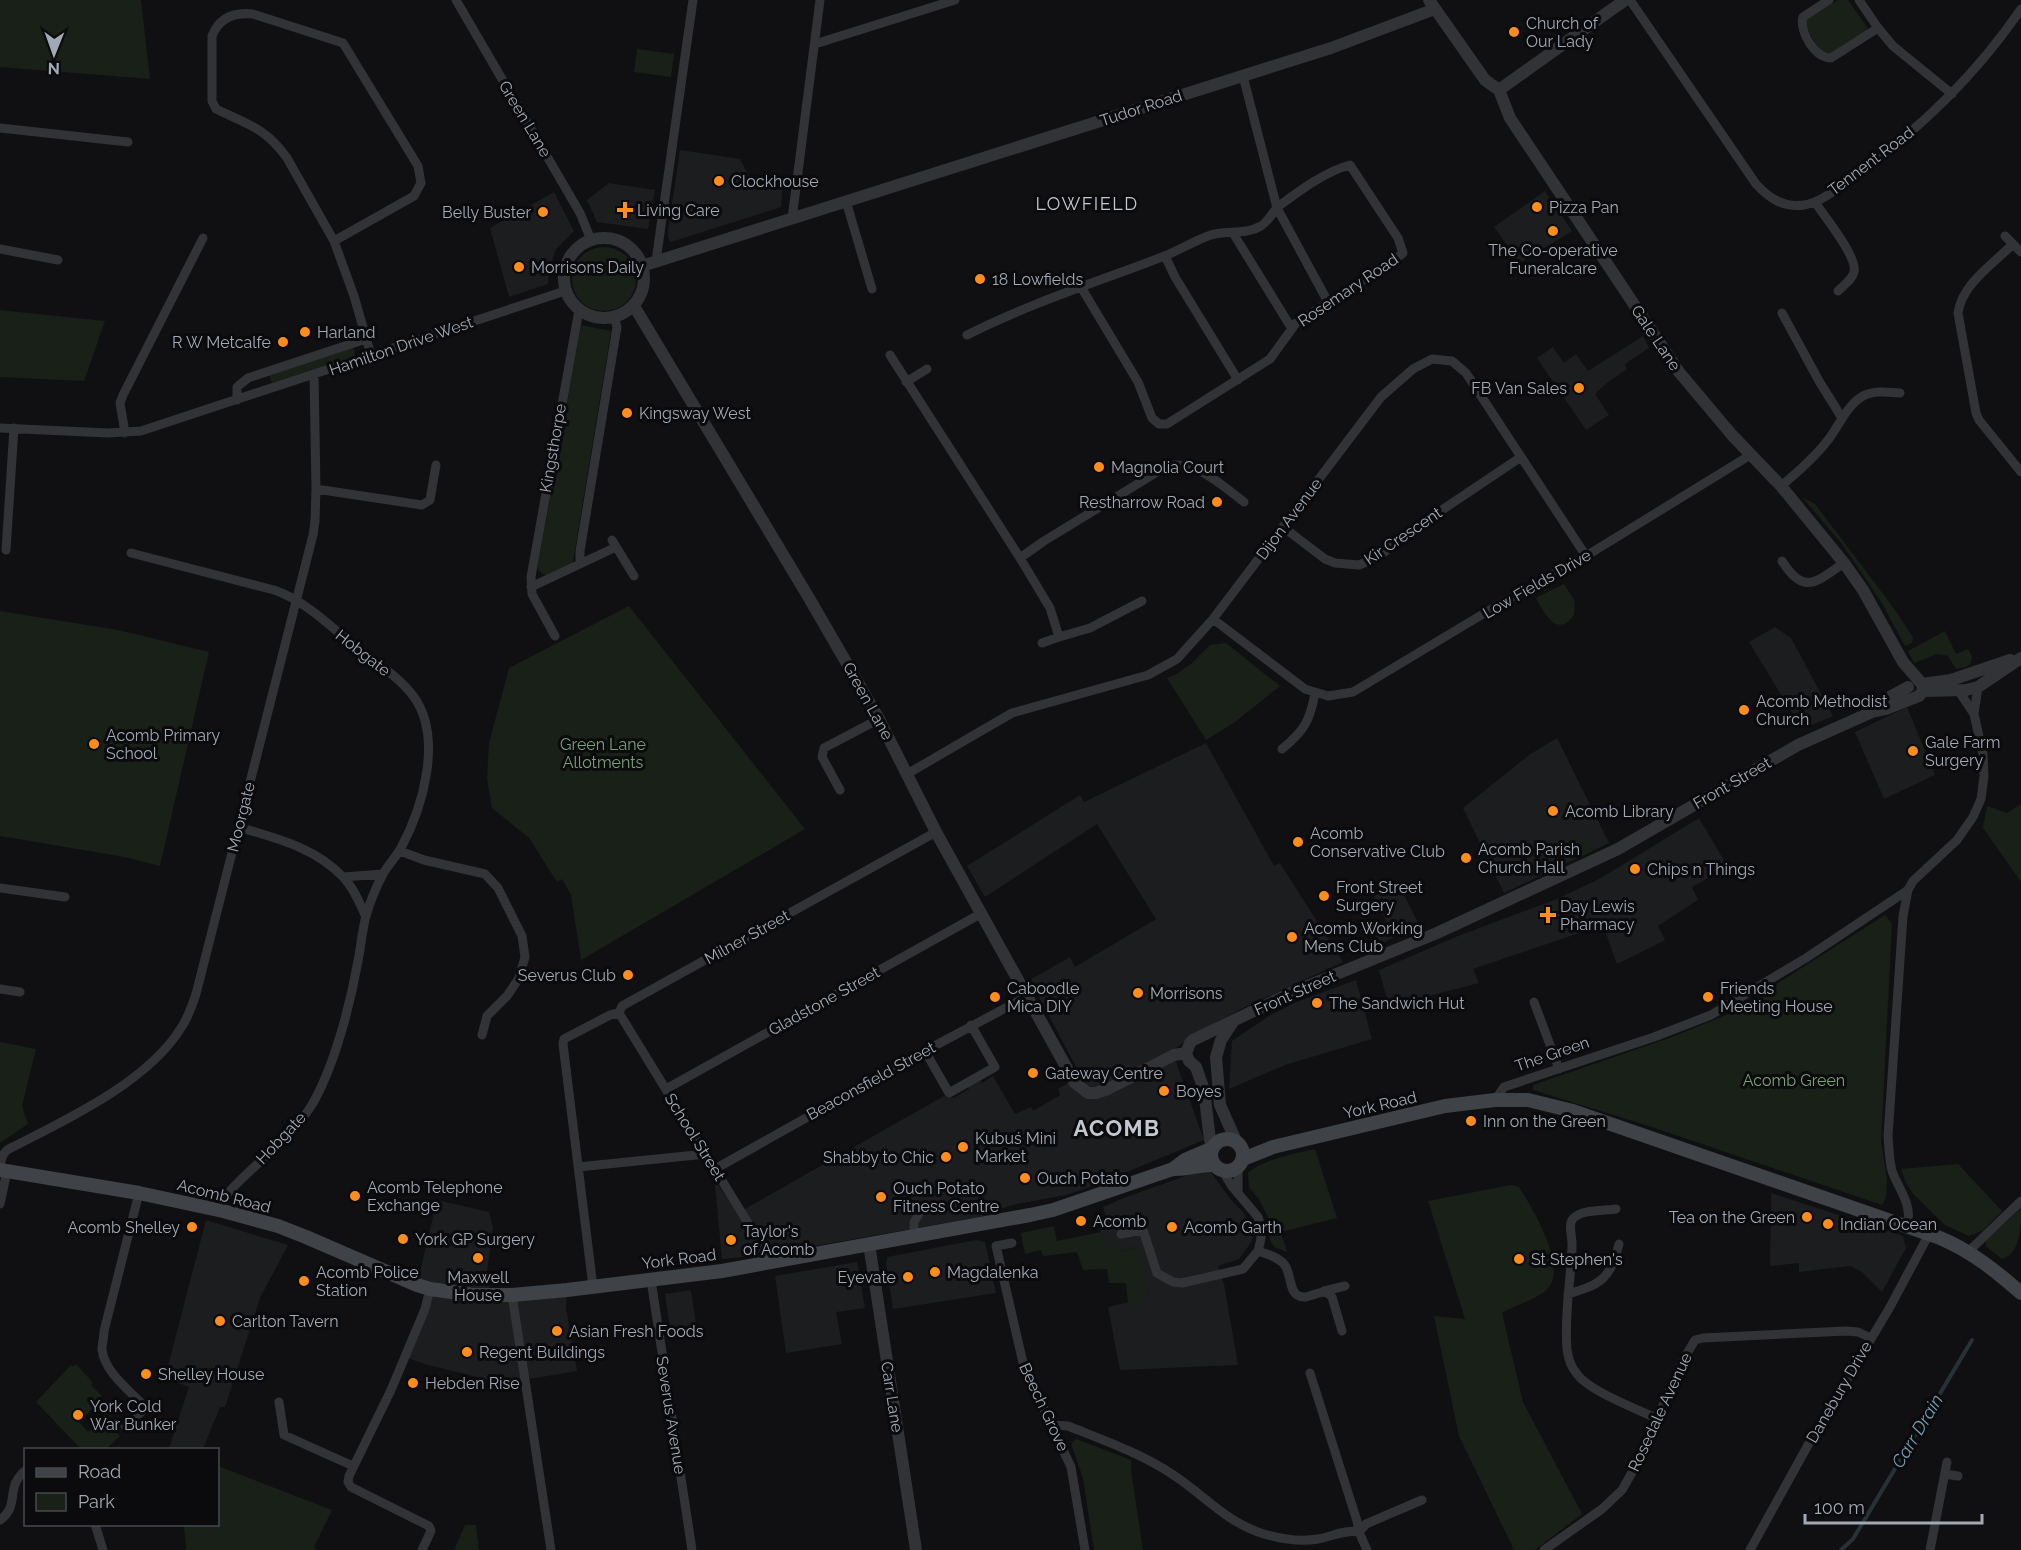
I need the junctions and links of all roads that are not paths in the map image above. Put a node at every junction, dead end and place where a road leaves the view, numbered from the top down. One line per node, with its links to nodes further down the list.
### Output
1 (456, 0): 25 (street, Green Lane)
2 (693, 0): 32 (street)
3 (820, 0): 12 (street)
4 (955, 0): 12 (street)
5 (1625, 0): 14 (street)
6 (1630, 0): 19 (street, Tennent Road)
7 (1829, 0): 11 (street)
8 (1859, 0): 11 (street)
9 (1432, 4): 13 (street, Tudor Road); 14 (street, Gale Lane)
10 (2021, 9): 15 (street, Tennent Road)
11 (1878, 28): 15 (street)
12 (815, 45): 21 (street)
13 (1244, 76): 18 (street, Tudor Road); 20 (street)
14 (1499, 90): 58 (street, Gale Lane)
15 (1952, 94): 19 (street, Tennent Road)
16 (0, 128): 17 (street)
17 (129, 142)
18 (846, 201): 21 (street, Tudor Road); 35 (street)
19 (1815, 202): 37 (street)
20 (1277, 208): 22 (street, Rosemary Road); 38 (street); 38 (street, Rosemary Road)
21 (792, 219): 32 (street, Tudor Road)
22 (1233, 233): 30 (street, Rosemary Road); 43 (street)
23 (2005, 236): 27 (street)
24 (203, 238): 57 (street)
25 (591, 240): 33 (street); 36 (street)
26 (334, 241): 26 (street); 45 (street)
27 (2013, 244): 29 (street); 61 (street)
28 (0, 249): 31 (street)
29 (2021, 252)
30 (1165, 256): 34 (street, Rosemary Road); 50 (street)
31 (58, 260)
32 (656, 261): 33 (street, Tudor Road)
33 (642, 266): 39 (street)
34 (1081, 287): 44 (street, Rosemary Road); 50 (street, Rosemary Road)
35 (872, 289)
36 (566, 291): 40 (street); 47 (street, Hamilton Drive West)
37 (1838, 291)
38 (1328, 302): 43 (street, Rosemary Road)
39 (634, 306): 42 (street); 87 (street, Green Lane)
40 (579, 310): 42 (street); 74 (street, Kingsthorpe)
41 (1782, 313): 54 (street)
42 (614, 317): 71 (street)
43 (1292, 329): 50 (street, Rosemary Road)
44 (967, 335)
45 (366, 339): 47 (street); 53 (street, Hamilton Drive West)
46 (890, 355): 51 (street)
47 (371, 356): 49 (street, Hamilton Drive West)
48 (927, 369): 51 (street)
49 (314, 375): 53 (street, Hamilton Drive West); 63 (street, Moorgate)
50 (1238, 380)
51 (906, 382): 69 (street)
52 (1900, 393): 54 (street)
53 (237, 400): 57 (street, Hamilton Drive West)
54 (1842, 418): 62 (street)
55 (0, 428): 56 (street, Hamilton Drive West)
56 (14, 428): 57 (street, Hamilton Drive West); 66 (street)
57 (125, 433)
58 (1752, 454): 62 (street, Gale Lane); 68 (street, Low Fields Drive)
59 (1521, 457): 65 (street, Kir Crescent); 65 (street, Dijon Avenue); 68 (street, Dijon Avenue)
60 (436, 465): 63 (street)
61 (2021, 472)
62 (1781, 486): 72 (street, Gale Lane)
63 (316, 489): 75 (street, Moorgate)
64 (1244, 502): 69 (street)
65 (1282, 527): 77 (street, Dijon Avenue)
66 (6, 550)
67 (131, 553): 75 (street, Hobgate)
68 (1586, 556): 85 (street, Low Fields Drive)
69 (1020, 558): 79 (street)
70 (1782, 561): 72 (street)
71 (580, 564): 73 (street); 74 (street)
72 (1844, 564): 83 (street, Gale Lane)
73 (634, 576)
74 (531, 587): 78 (street)
75 (296, 600): 91 (street, Moorgate); 93 (street, Hobgate)
76 (1142, 601): 79 (street)
77 (1213, 619): 85 (street, Low Fields Drive); 89 (street, Dijon Avenue)
78 (555, 636)
79 (1059, 637): 80 (street)
80 (1042, 643)
81 (2021, 657): 82 (street); 83 (street)
82 (1978, 687): 84 (street); 86 (street)
83 (1916, 688): 84 (street); 106 (street, Front Street)
84 (1958, 690): 86 (street)
85 (1316, 693): 88 (street)
86 (1974, 714): 97 (street, The Green)
87 (879, 719): 89 (street, Green Lane); 90 (street)
88 (1282, 749)
89 (908, 774): 92 (street, Green Lane)
90 (840, 790)
91 (238, 827): 95 (street); 123 (street, Moorgate)
92 (936, 832): 99 (street, Green Lane); 105 (street, Milner Street)
93 (400, 851): 94 (street, Hobgate); 108 (street)
94 (383, 874): 95 (street); 100 (street, Hobgate)
95 (343, 877): 100 (street)
96 (0, 888): 98 (street)
97 (1908, 890): 114 (street, The Green); 134 (street)
98 (65, 897)
99 (982, 913): 103 (street, Green Lane); 115 (street, Gladstone Street)
100 (366, 917): 131 (street, Hobgate)
101 (0, 989): 102 (street)
102 (20, 992)
103 (1028, 996): 107 (street, Beaconsfield Street); 111 (street, Green Lane)
104 (1534, 1002): 114 (street)
105 (619, 1013): 115 (street, School Street); 122 (street, Milner Street)
106 (1233, 1022): 109 (street, Front Street); 112 (street)
107 (971, 1025): 110 (street, Beaconsfield Street); 110 (street)
108 (482, 1035)
109 (1198, 1038): 111 (street); 112 (street)
110 (925, 1051): 125 (street, Beaconsfield Street)
111 (1186, 1053): 113 (street)
112 (1216, 1054): 113 (street); 117 (street)
113 (1196, 1067): 118 (street)
114 (1558, 1069): 116 (street, The Green)
115 (666, 1089): 120 (street, School Street)
116 (1495, 1100): 119 (main road, York Road); 134 (main road, The Green)
117 (1237, 1142): 118 (main road); 119 (main road, York Road); 121 (main road)
118 (1213, 1147): 124 (main road); 126 (main road, York Road)
119 (1273, 1147): 121 (main road, York Road)
120 (706, 1154): 122 (street); 125 (street, School Street)
121 (1241, 1163): 124 (main road); 127 (street)
122 (578, 1167): 146 (street)
123 (2, 1168): 128 (main road, Acomb Road); 130 (street)
124 (1218, 1168): 126 (main road, York Road); 127 (street)
125 (715, 1169): 143 (street, School Street)
126 (1173, 1169): 137 (main road, York Road)
127 (1238, 1192): 141 (street)
128 (140, 1193): 131 (main road, Acomb Road); 158 (street)
129 (2021, 1201): 142 (street)
130 (0, 1204)
131 (215, 1209): 147 (main road, Acomb Road)
132 (922, 1209): 137 (street)
133 (1616, 1209): 150 (street)
134 (1907, 1226): 136 (main road, The Green)
135 (1121, 1234): 141 (street)
136 (1929, 1234): 142 (main road, The Green); 153 (street, Danebury Drive)
137 (914, 1235): 139 (main road, York Road)
138 (1012, 1243): 157 (street, Beech Grove)
139 (869, 1244): 143 (main road, York Road); 172 (street, Carr Lane)
140 (1619, 1244): 150 (street)
141 (1258, 1251): 148 (street)
142 (1968, 1252): 149 (main road, The Green)
143 (772, 1262): 144 (main road, York Road)
144 (651, 1280): 146 (main road, York Road); 171 (street, Severus Avenue)
145 (1346, 1286): 148 (street)
146 (593, 1287): 151 (main road, York Road)
147 (430, 1289): 151 (main road, York Road); 160 (street)
148 (1324, 1292): 152 (street)
149 (2021, 1293)
150 (1568, 1294): 156 (street)
151 (512, 1295): 170 (street)
152 (1342, 1331)
153 (1871, 1338): 156 (street, Rosedale Avenue); 176 (street, Danebury Drive)
154 (1310, 1372): 167 (street)
155 (279, 1402): 160 (street)
156 (1658, 1419): 175 (street, Rosedale Avenue)
157 (1053, 1425): 167 (street); 173 (street, Beech Grove)
158 (125, 1426)
159 (1947, 1462): 162 (street)
160 (353, 1466): 169 (street)
161 (24, 1471): 165 (street)
162 (1945, 1474): 163 (street); 177 (street)
163 (1958, 1476)
164 (1422, 1500): 167 (street)
165 (0, 1520)
166 (96, 1526): 168 (street)
167 (1359, 1532): 174 (street)
168 (103, 1550)
169 (422, 1550)
170 (551, 1550)
171 (692, 1550)
172 (916, 1550)
173 (1085, 1550)
174 (1367, 1550)
175 (1544, 1550)
176 (1750, 1550)
177 (1930, 1550)

